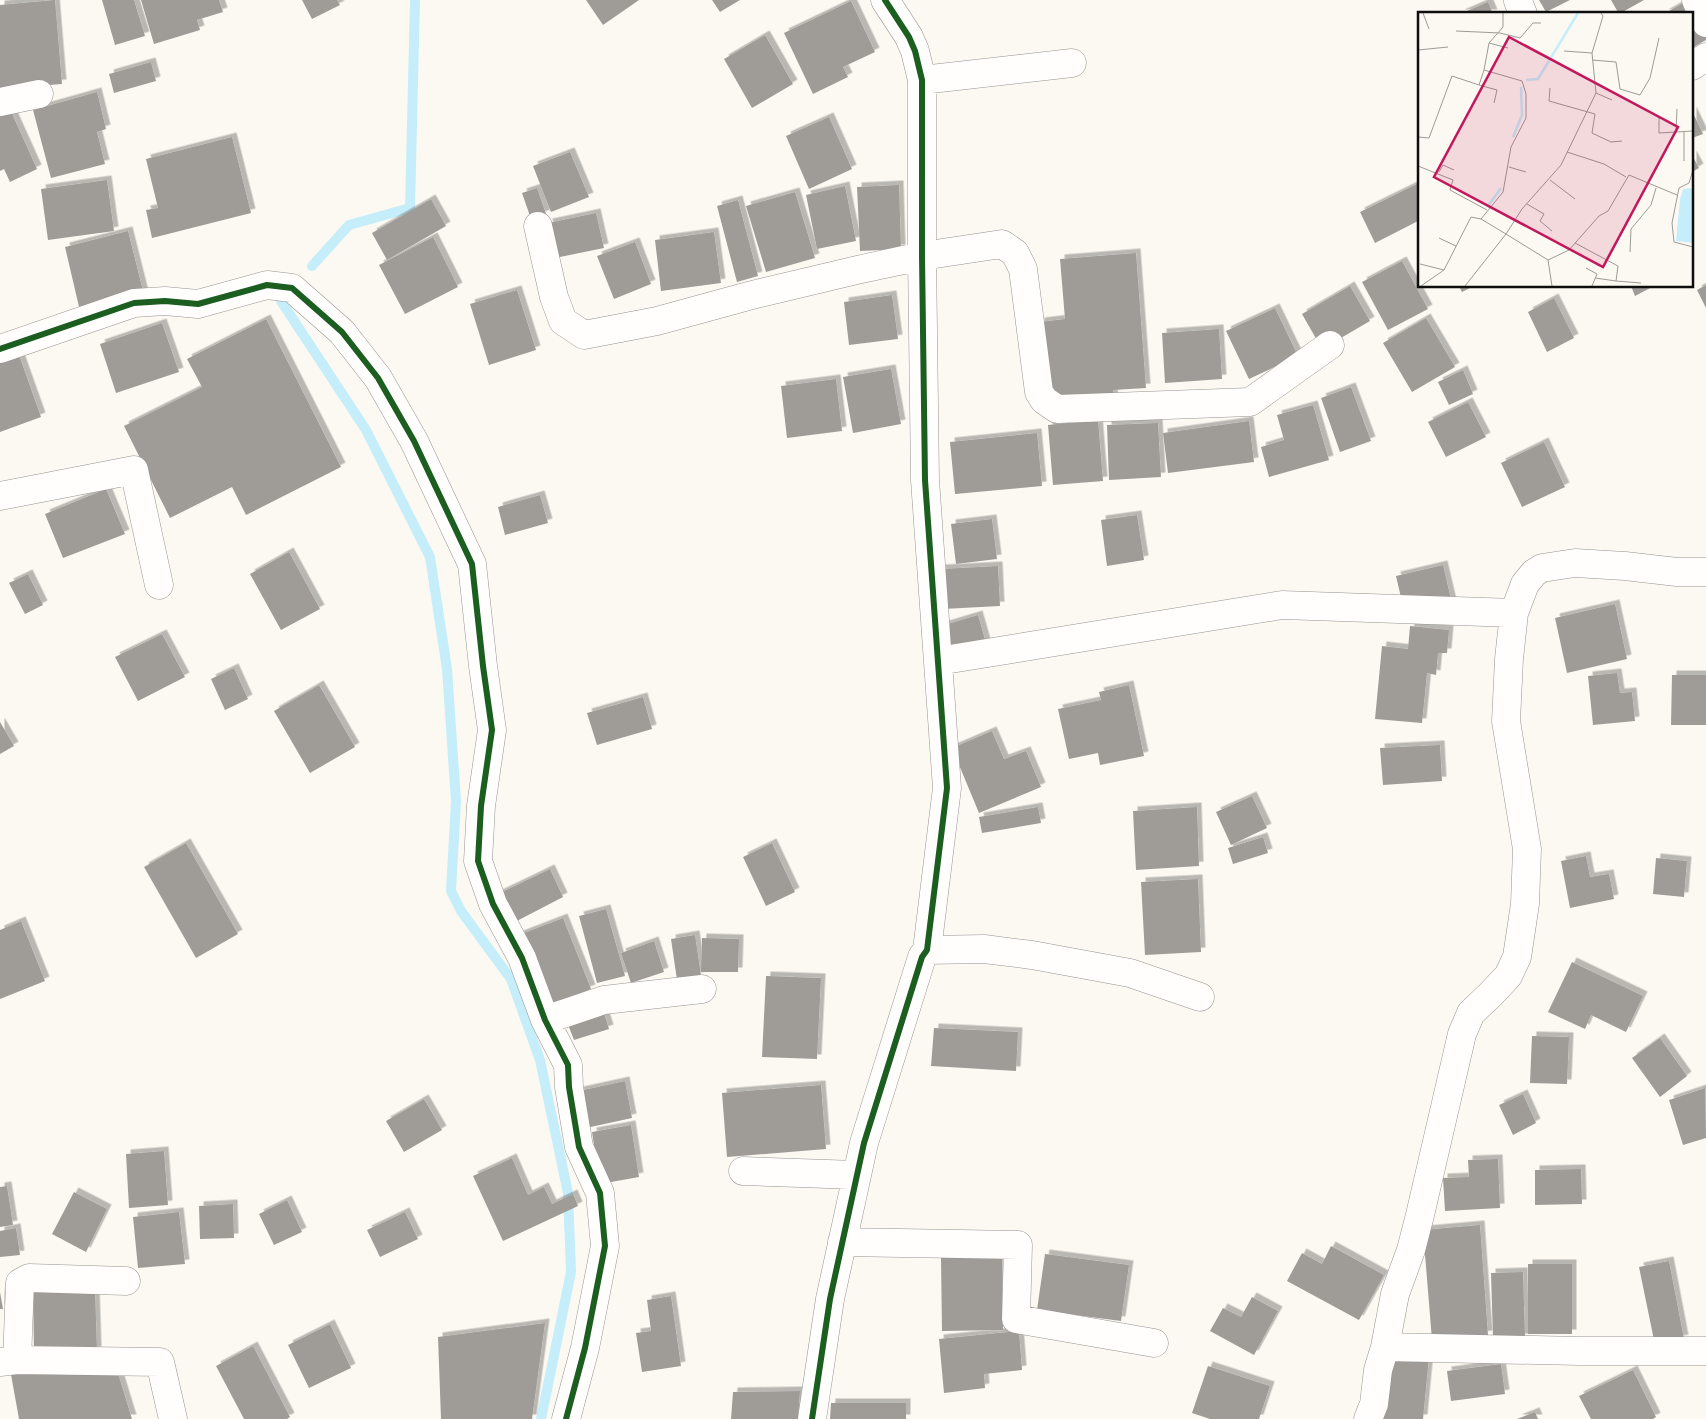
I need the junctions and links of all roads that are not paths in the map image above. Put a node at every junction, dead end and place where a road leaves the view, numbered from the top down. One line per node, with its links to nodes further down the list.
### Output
1 (885, 0): 7 (street)
2 (1696, 0): 3 (street)
3 (1706, 22)
4 (1706, 57): 6 (street)
5 (1072, 63): 7 (street)
6 (1694, 65)
7 (922, 80): 11 (street)
8 (38, 94): 9 (street)
9 (0, 102)
10 (538, 226): 11 (street)
11 (922, 256): 12 (street); 18 (street)
12 (1330, 345)
13 (0, 349): 22 (street)
14 (0, 496): 16 (street)
15 (1706, 572): 17 (street)
16 (159, 585)
17 (1514, 613): 18 (street); 28 (street)
18 (938, 661): 19 (street)
19 (926, 950): 21 (street); 24 (street)
20 (702, 989): 22 (street)
21 (1200, 997)
22 (545, 1020): 32 (street)
23 (744, 1171): 24 (street)
24 (857, 1175): 25 (street)
25 (842, 1242): 27 (street); 33 (street)
26 (126, 1281): 30 (street)
27 (1154, 1343)
28 (1385, 1346): 29 (street); 34 (street)
29 (1706, 1351)
30 (8, 1361): 31 (street)
31 (173, 1419)
32 (566, 1419)
33 (812, 1419)
34 (1368, 1419)

